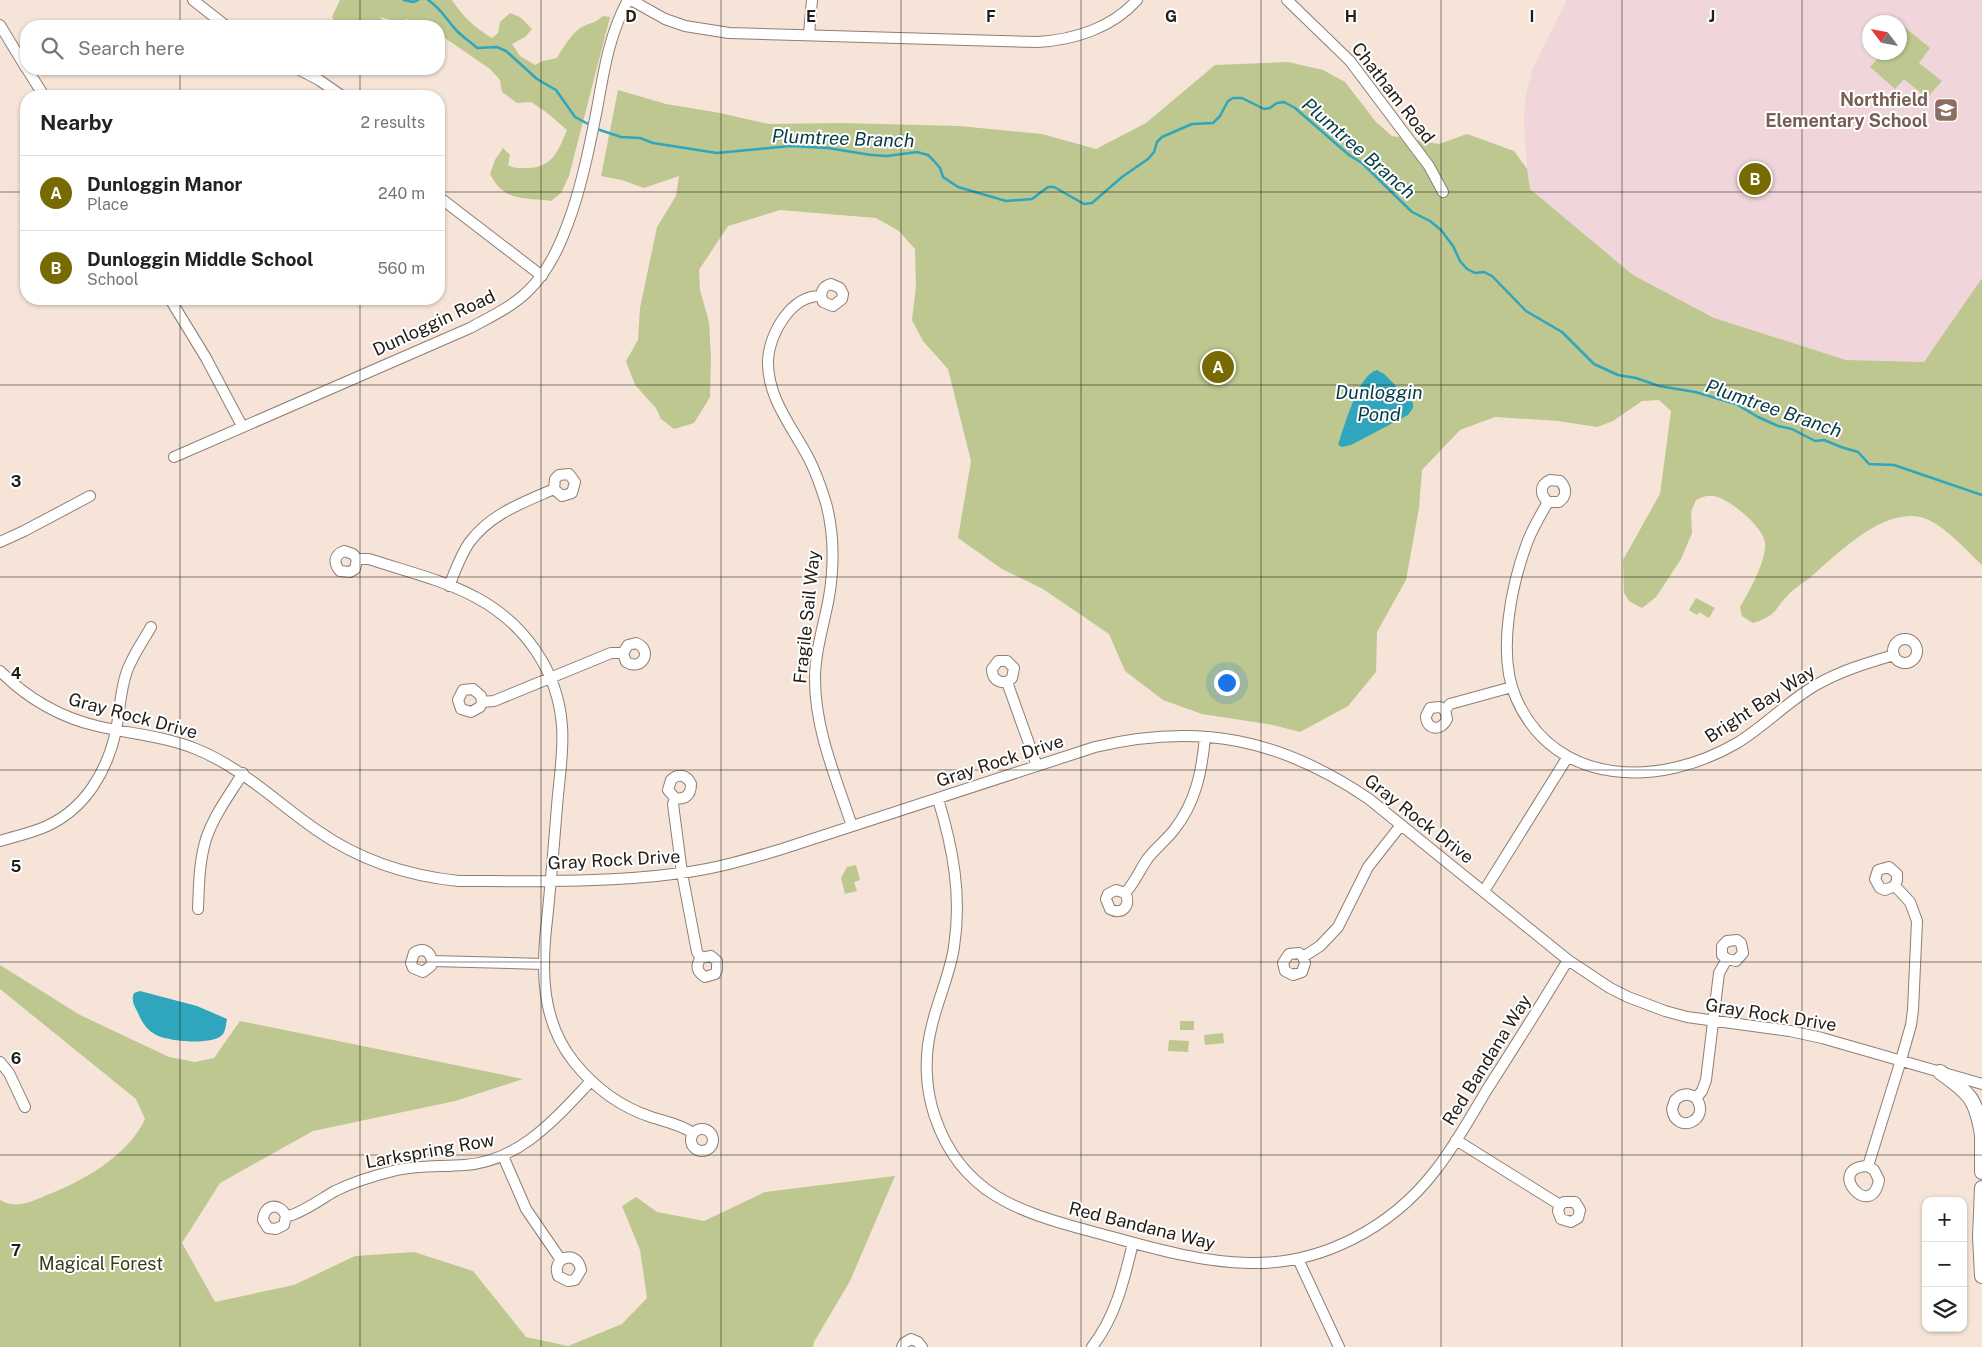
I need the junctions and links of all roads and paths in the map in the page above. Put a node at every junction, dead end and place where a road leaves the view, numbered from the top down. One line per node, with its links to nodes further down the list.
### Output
1 (193, 0): 6 (street)
2 (629, 0): 8 (street); 16 (street, Dunloggin Road)
3 (812, 0): 8 (street)
4 (1137, 0): 8 (street)
5 (1287, 0): 14 (street, Chatham Road)
6 (218, 20)
7 (0, 25): 9 (street)
8 (809, 34)
9 (20, 57)
10 (31, 75): 12 (street)
11 (309, 75): 13 (street)
12 (40, 90)
13 (333, 90)
14 (1443, 192)
15 (445, 202): 16 (street)
16 (542, 276): 19 (street, Dunloggin Road)
17 (821, 296): 44 (street, Fragile Sail Way)
18 (174, 305): 19 (street)
19 (242, 426): 20 (street, Dunloggin Road)
20 (174, 457)
21 (554, 489): 26 (street)
22 (90, 496): 24 (street)
23 (1548, 502): 33 (street, Bright Bay Way)
24 (0, 542)
25 (356, 559): 26 (street)
26 (449, 586): 31 (street)
27 (151, 627): 36 (street)
28 (623, 653): 31 (street)
29 (1894, 655): 38 (street, Bright Bay Way)
30 (0, 671): 36 (street, Gray Rock Drive)
31 (549, 677): 34 (street); 47 (street)
32 (1007, 682): 39 (street)
33 (1512, 687): 35 (street); 38 (street, Bright Bay Way)
34 (482, 702)
35 (1445, 710)
36 (116, 730): 40 (street, Gray Rock Drive); 45 (street)
37 (1205, 736): 39 (street, Gray Rock Drive); 43 (street, Gray Rock Drive); 50 (street)
38 (1567, 758): 49 (street)
39 (1036, 766): 42 (street, Gray Rock Drive)
40 (243, 773): 47 (street, Gray Rock Drive); 51 (street)
41 (675, 798): 46 (street)
42 (938, 799): 44 (street, Gray Rock Drive); 75 (street, Red Bandana Way)
43 (1401, 825): 49 (street, Gray Rock Drive); 52 (street)
44 (852, 826): 46 (street, Gray Rock Drive)
45 (0, 841)
46 (682, 873): 47 (street, Gray Rock Drive); 53 (street)
47 (551, 881): 57 (street)
48 (1895, 886): 59 (street)
49 (1484, 891): 54 (street, Gray Rock Drive)
50 (1125, 893)
51 (198, 909)
52 (1303, 957)
53 (701, 958)
54 (1568, 960): 58 (street, Gray Rock Drive); 68 (street, Red Bandana Way)
55 (1726, 960): 58 (street)
56 (432, 961): 57 (street)
57 (544, 964): 62 (street)
58 (1714, 1021): 59 (street, Gray Rock Drive); 64 (street)
59 (1901, 1060): 61 (street, Gray Rock Drive); 70 (street)
60 (0, 1062): 65 (street)
61 (1940, 1072): 63 (street, Gray Rock Drive); 67 (street)
62 (591, 1081): 66 (street); 69 (street, Larkspring Row)
63 (1982, 1084)
64 (1696, 1098)
65 (25, 1107)
66 (694, 1133)
67 (1982, 1134): 71 (street)
68 (1456, 1140): 73 (street); 76 (street, Red Bandana Way)
69 (503, 1156): 74 (street, Larkspring Row); 77 (street)
70 (1868, 1166)
71 (1982, 1172)
72 (1982, 1188): 78 (street)
73 (1560, 1205)
74 (286, 1216)
75 (1133, 1243): 76 (street, Red Bandana Way); 81 (street)
76 (1298, 1259): 82 (street)
77 (561, 1260)
78 (1982, 1276)
79 (902, 1347): 80 (street)
80 (922, 1347)
81 (1092, 1347)
82 (1339, 1347)

